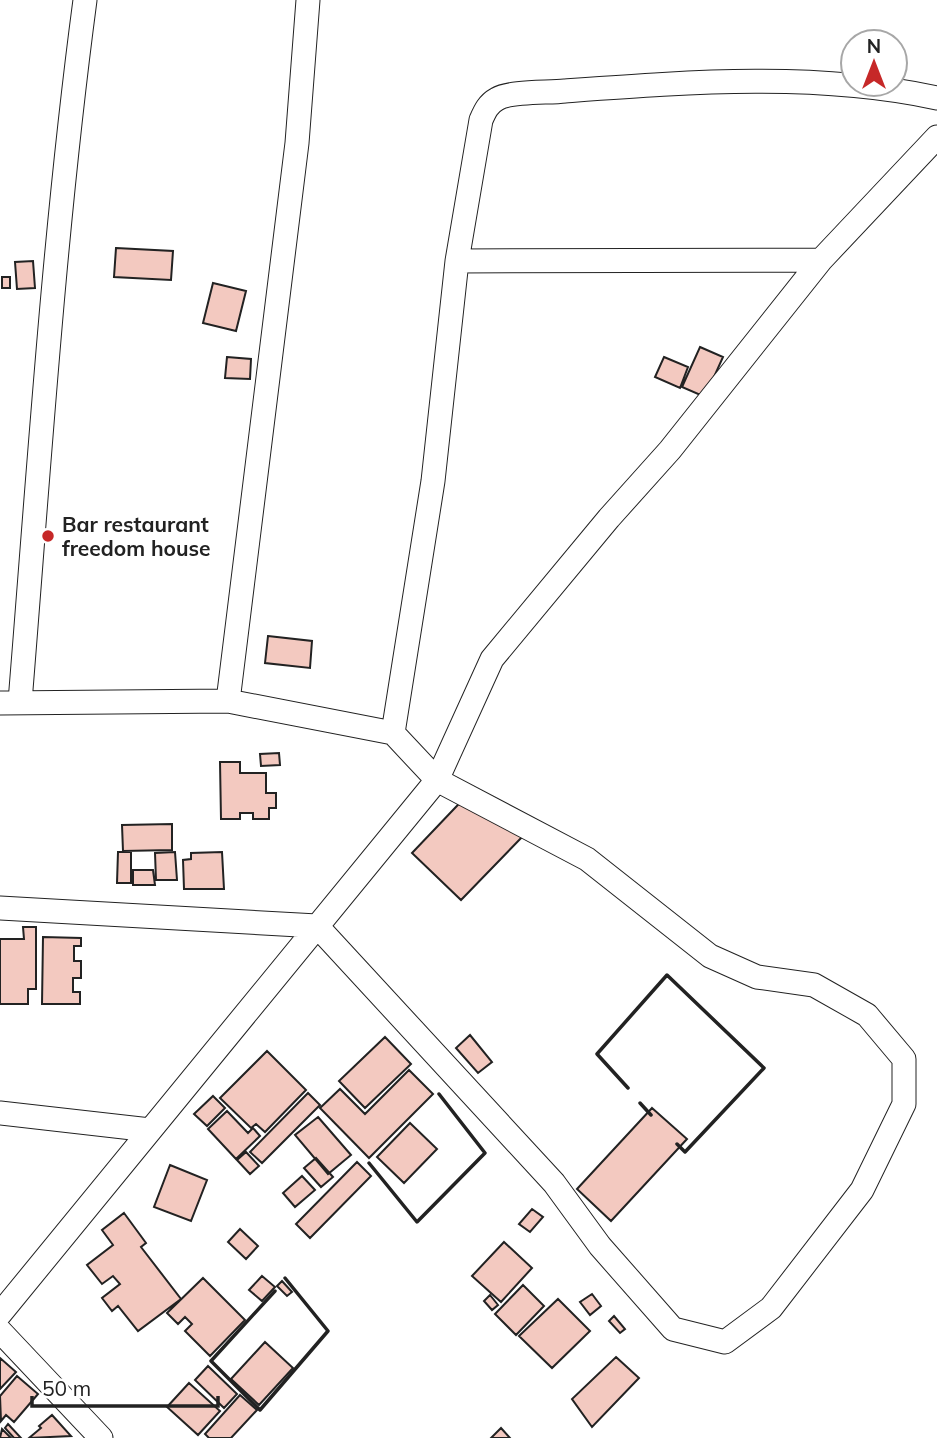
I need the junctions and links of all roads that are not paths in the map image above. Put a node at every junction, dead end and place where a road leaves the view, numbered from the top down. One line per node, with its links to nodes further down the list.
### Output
1 (85, 0): 8 (street)
2 (308, 0): 7 (street)
3 (937, 98): 6 (street)
4 (937, 136): 5 (street)
5 (821, 260): 6 (street); 10 (street)
6 (457, 261): 9 (street)
7 (228, 701): 8 (street); 9 (street)
8 (10, 703)
9 (393, 733): 10 (street)
10 (437, 780): 12 (street); 12 (street)
11 (0, 908): 12 (street)
12 (317, 926): 14 (street)
13 (0, 1112): 14 (street)
14 (150, 1130): 15 (street)
15 (0, 1314)
16 (0, 1331): 17 (street)
17 (101, 1438)

